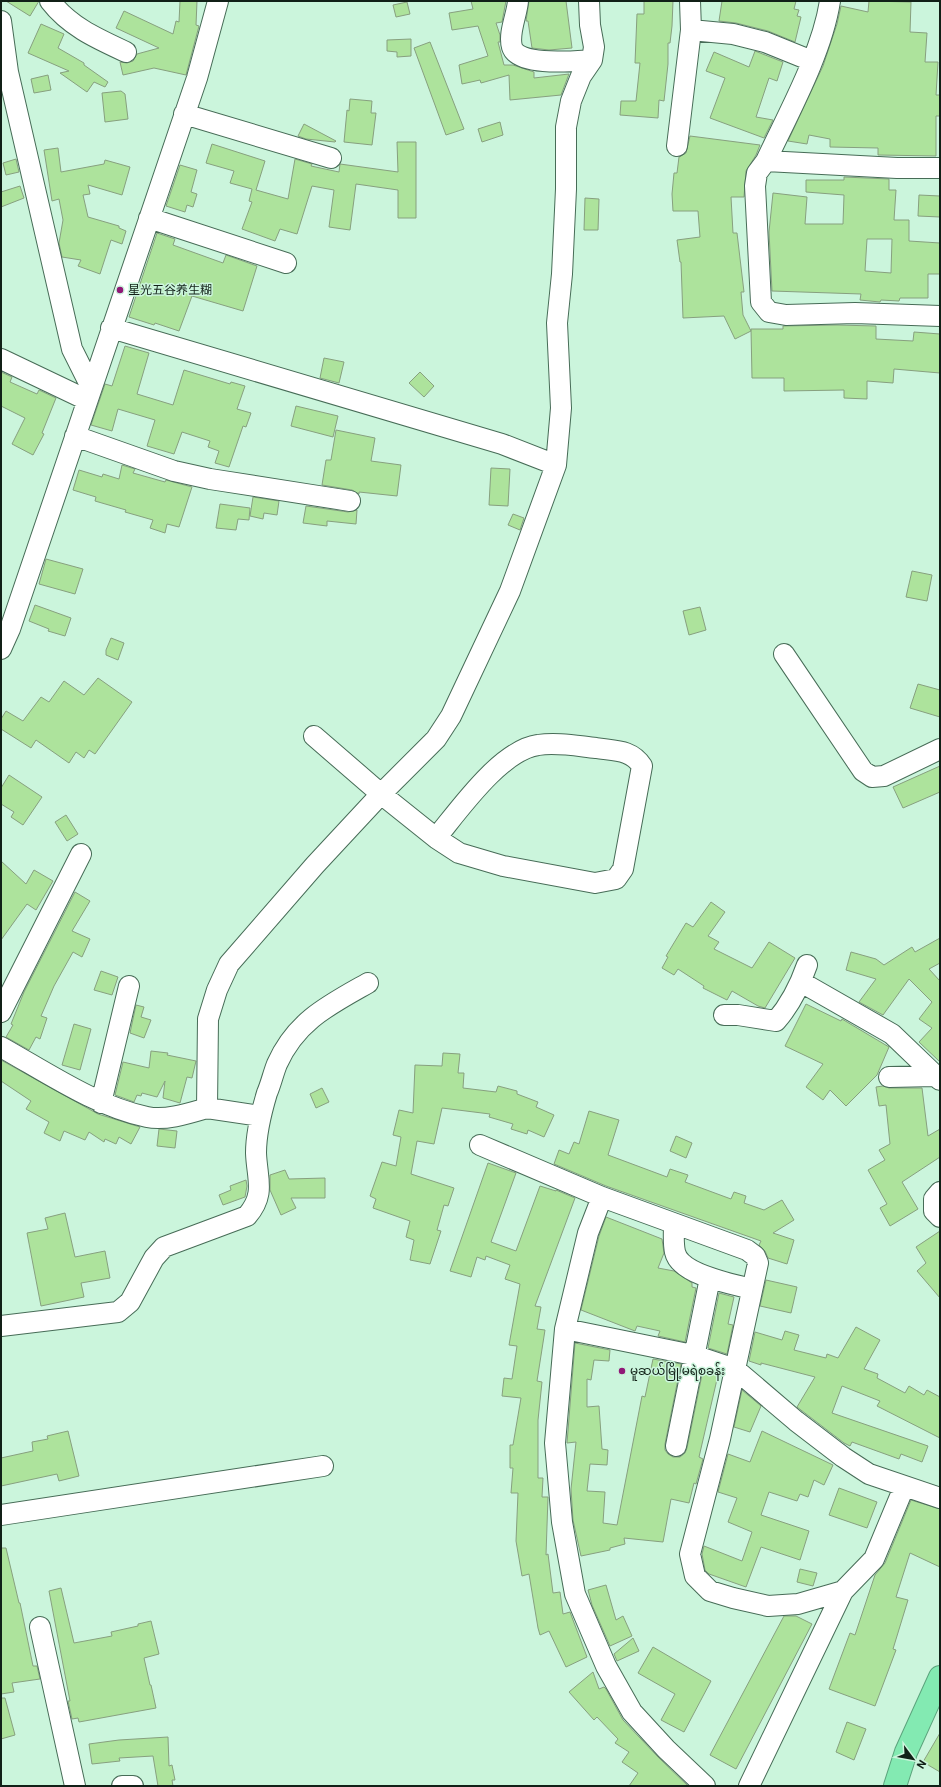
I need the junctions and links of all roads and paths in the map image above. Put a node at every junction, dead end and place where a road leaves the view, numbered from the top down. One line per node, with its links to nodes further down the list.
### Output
1 (50, 1): 9 (street)
2 (218, 1): 12 (street)
3 (518, 1): 10 (street)
4 (589, 1): 10 (street)
5 (690, 1): 8 (street)
6 (830, 1): 11 (street)
7 (1, 21): 22 (street)
8 (691, 30): 11 (street); 13 (street)
9 (126, 52)
10 (592, 60): 24 (street)
11 (812, 61): 15 (street)
12 (184, 114): 14 (street); 17 (street)
13 (677, 146)
14 (331, 158)
15 (766, 161): 16 (street); 19 (street)
16 (940, 168)
17 (149, 218): 18 (street); 20 (street)
18 (286, 263)
19 (940, 316)
20 (111, 328): 22 (street); 24 (street)
21 (1, 359): 22 (street)
22 (89, 394): 23 (street)
23 (75, 436): 25 (street); 26 (street)
24 (556, 465): 30 (street)
25 (350, 501)
26 (1, 649)
27 (784, 654): 29 (street)
28 (314, 736): 30 (street)
29 (940, 749)
30 (381, 794): 31 (street); 41 (street)
31 (436, 838): 31 (street)
32 (81, 854): 35 (street)
33 (368, 983): 42 (street)
34 (129, 986): 40 (street)
35 (1, 1012)
36 (724, 1015): 39 (street)
37 (1, 1047): 40 (street)
38 (889, 1077): 39 (street)
39 (938, 1078)
40 (101, 1103): 41 (street)
41 (207, 1108): 42 (street)
42 (260, 1116): 50 (street)
43 (480, 1145): 45 (street)
44 (940, 1192): 46 (street)
45 (602, 1197): 47 (street); 51 (street)
46 (940, 1217)
47 (674, 1224): 48 (street); 49 (street)
48 (710, 1278): 49 (street); 52 (street)
49 (752, 1289): 53 (street)
50 (1, 1326)
51 (565, 1329): 52 (street); 65 (street)
52 (694, 1355): 53 (street); 54 (street)
53 (735, 1369): 56 (street); 59 (street)
54 (676, 1446)
55 (323, 1466): 58 (street)
56 (904, 1487): 57 (street); 59 (street)
57 (940, 1498)
58 (1, 1515)
59 (843, 1591): 66 (street)
60 (40, 1627): 62 (street)
61 (940, 1677): 67 (highway)
62 (75, 1786)
63 (122, 1786): 64 (street)
64 (133, 1786)
65 (705, 1786)
66 (749, 1786)
67 (895, 1786)

